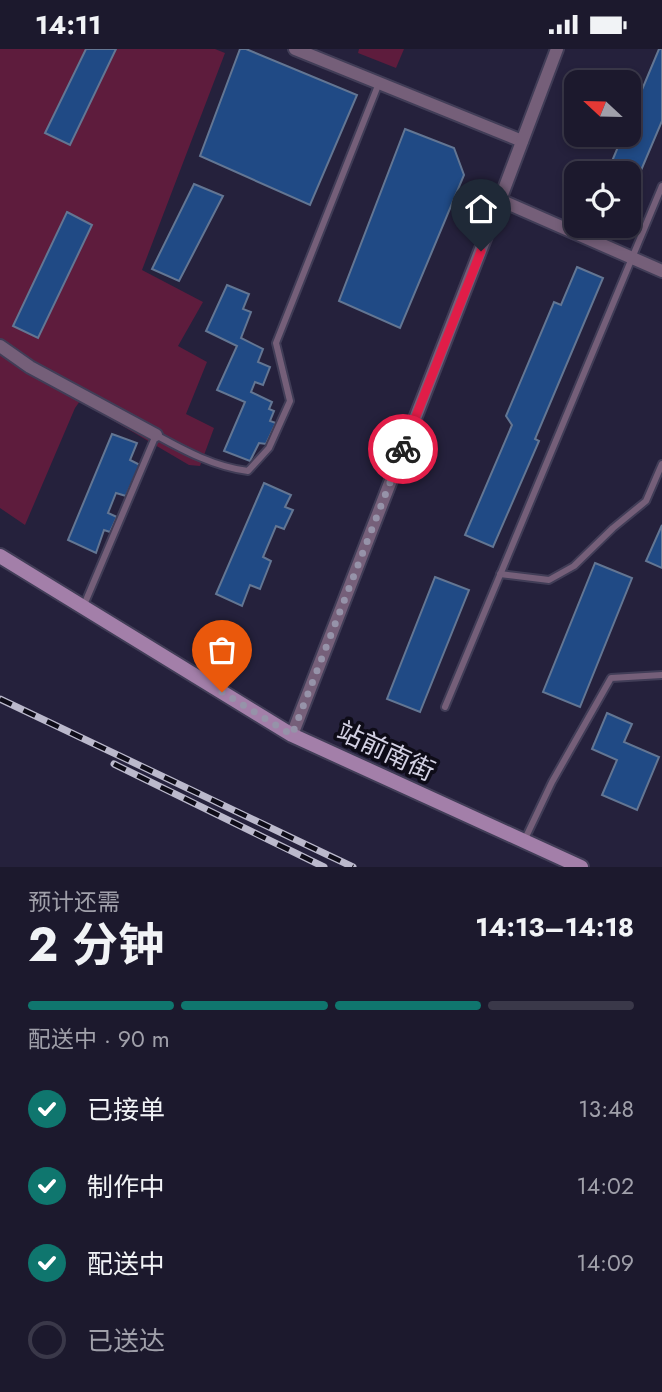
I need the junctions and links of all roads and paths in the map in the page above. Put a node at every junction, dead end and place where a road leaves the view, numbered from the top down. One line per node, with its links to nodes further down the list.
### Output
1 (295, 49): 3 (street)
2 (557, 49): 4 (street)
3 (379, 83): 4 (street); 10 (lane)
4 (522, 141): 6 (street)
5 (662, 186): 7 (lane)
6 (500, 200): 7 (street); 17 (street)
7 (632, 258): 8 (street); 13 (lane)
8 (662, 271)
9 (0, 347): 10 (street)
10 (156, 435): 14 (lane)
11 (662, 464): 13 (lane)
12 (0, 556): 14 (main road, 站前南街)
13 (500, 573): 16 (lane)
14 (83, 607): 17 (main road, 站前南街)
15 (662, 675): 18 (lane)
16 (445, 707)
17 (292, 735): 18 (main road, 站前南街)
18 (523, 841): 19 (main road, 站前南街)
19 (580, 867)

